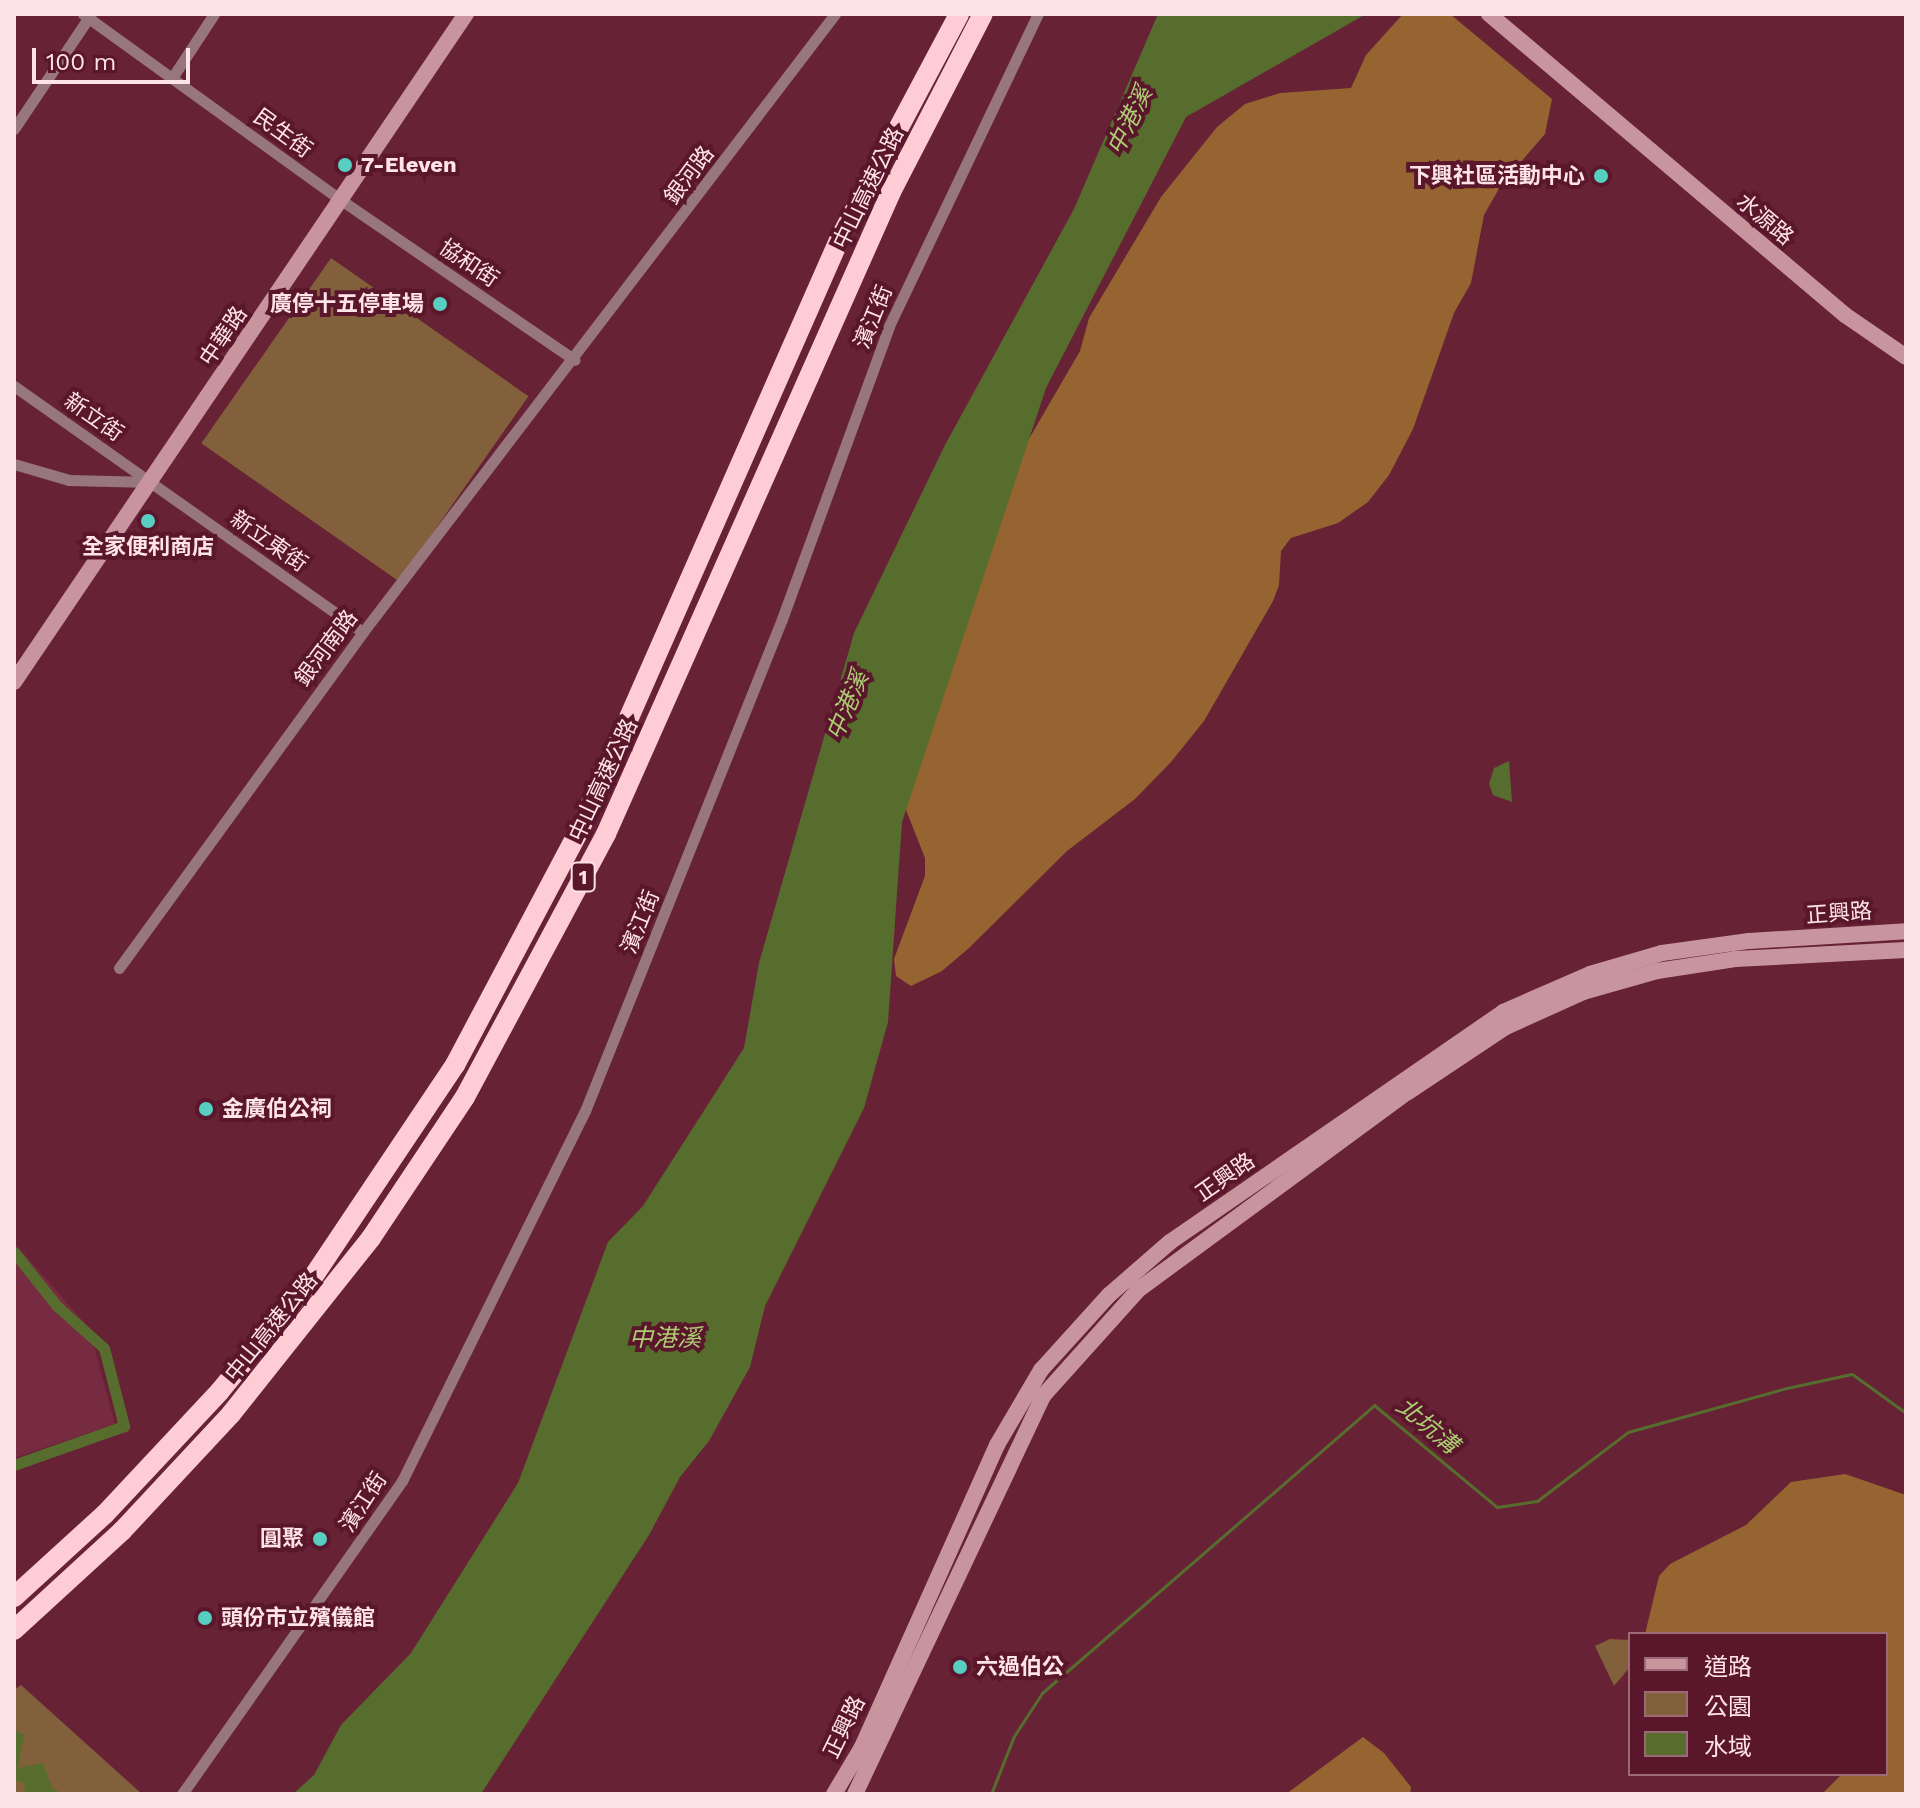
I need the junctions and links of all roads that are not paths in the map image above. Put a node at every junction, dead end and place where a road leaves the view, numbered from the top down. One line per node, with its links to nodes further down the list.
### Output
1 (214, 14): 9 (street)
2 (466, 14): 11 (main road, 中華路)
3 (835, 14): 13 (street, 銀河路)
4 (959, 14): 22 (highway, 中山高速公路 / 1)
5 (983, 14): 23 (highway, 中山高速公路 / 1)
6 (1038, 14): 24 (street, 濱江街)
7 (1489, 14): 12 (main road, 水源路)
8 (87, 15): 9 (street, 民生街); 10 (street)
9 (172, 78): 11 (street, 民生街)
10 (14, 129)
11 (341, 200): 13 (street, 協和街); 16 (main road, 中華路)
12 (1906, 357)
13 (575, 360): 17 (street, 銀河南路)
14 (14, 386): 16 (street, 新立街)
15 (14, 464): 16 (street)
16 (152, 481): 17 (street, 新立東街); 18 (main road, 中華路)
17 (363, 632): 21 (street, 銀河南路)
18 (14, 682)
19 (1906, 931): 25 (main road, 正興路)
20 (1906, 950): 26 (main road, 正興路)
21 (119, 968)
22 (14, 1597)
23 (14, 1630)
24 (182, 1794)
25 (834, 1794)
26 (855, 1794)

